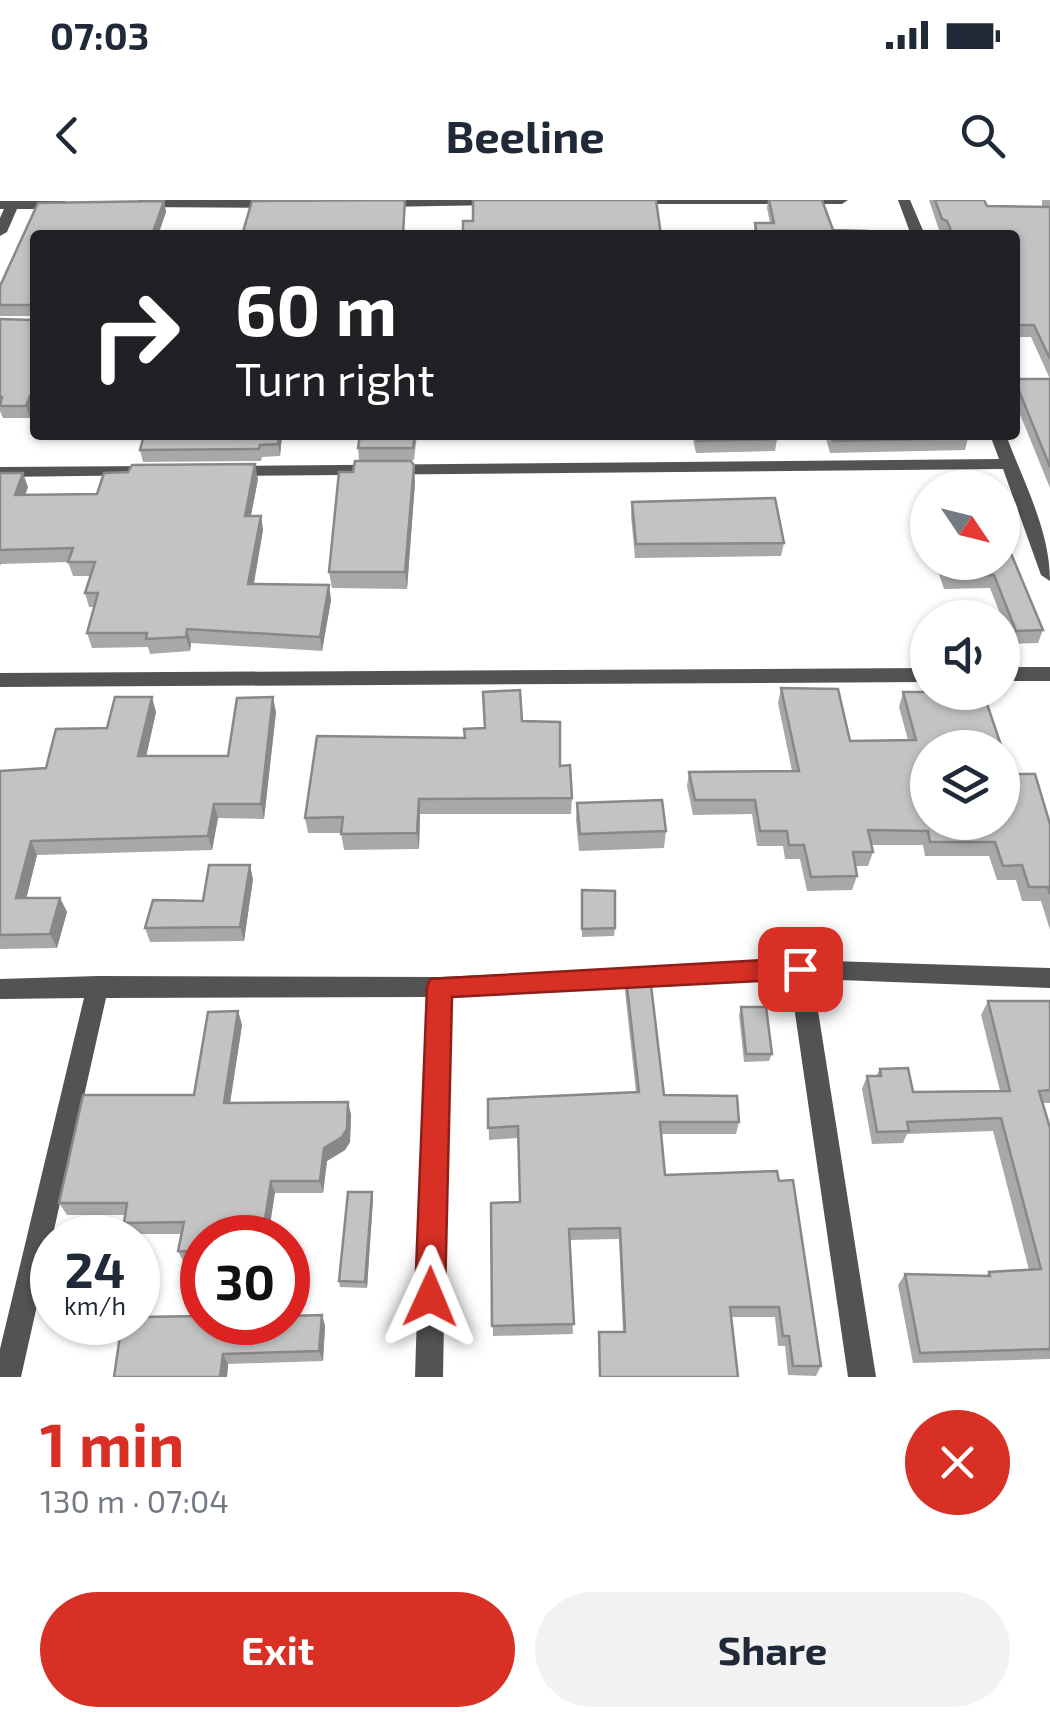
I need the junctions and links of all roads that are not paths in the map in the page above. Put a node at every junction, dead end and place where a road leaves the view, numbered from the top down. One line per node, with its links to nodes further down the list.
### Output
1 (621, 200): 2 (street)
2 (842, 200)
3 (904, 200): 10 (street)
4 (522, 201): 5 (street)
5 (364, 203)
6 (9, 204): 9 (street); 11 (street)
7 (129, 204): 8 (street)
8 (286, 204)
9 (90, 205)
10 (916, 230)
11 (0, 232)
12 (1000, 440): 13 (street)
13 (1010, 464): 15 (street); 17 (street)
14 (178, 471): 16 (street)
15 (218, 471)
16 (0, 472)
17 (1050, 575)
18 (1020, 674): 19 (street)
19 (1050, 674)
20 (910, 675): 21 (street)
21 (0, 680)
22 (800, 969): 23 (street); 25 (street); 29 (street)
23 (1050, 978)
24 (98, 986): 25 (street); 26 (street); 27 (street)
25 (440, 987): 28 (street)
26 (0, 989)
27 (7, 1377)
28 (429, 1377)
29 (862, 1377)

